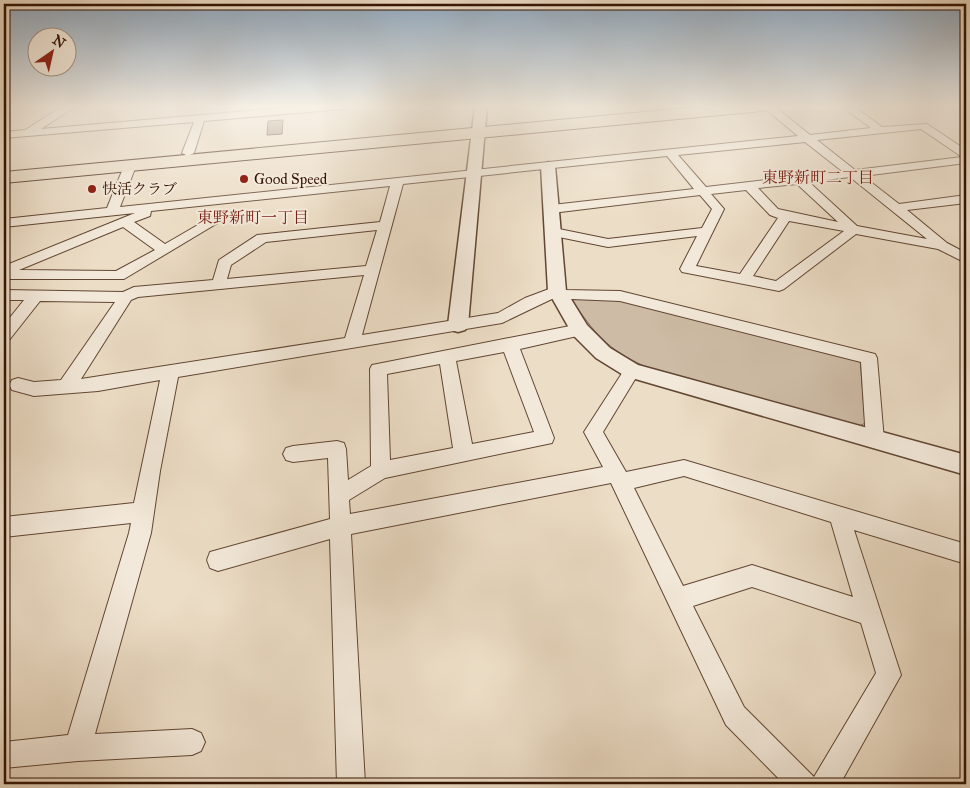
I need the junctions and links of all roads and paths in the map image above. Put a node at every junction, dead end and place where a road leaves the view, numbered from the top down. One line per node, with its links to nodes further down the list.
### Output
1 (192, 143): 8 (street)
2 (312, 143): 8 (highway)
3 (349, 143): 12 (highway)
4 (478, 143): 16 (street)
5 (763, 143): 9 (street)
6 (813, 143): 15 (street)
7 (948, 143): 10 (street)
8 (188, 153): 14 (highway)
9 (670, 153): 13 (street); 21 (street)
10 (966, 155)
11 (966, 160): 15 (street)
12 (130, 166): 17 (highway); 27 (street)
13 (548, 166): 16 (street); 26 (street)
14 (4, 170)
15 (854, 174): 18 (street); 25 (street)
16 (475, 175): 19 (street); 48 (street)
17 (4, 178)
18 (800, 180): 20 (street); 34 (street)
19 (397, 183): 23 (street); 32 (street)
20 (749, 186): 21 (street); 28 (street)
21 (704, 191): 26 (street); 35 (street)
22 (966, 199): 25 (street)
23 (177, 205): 24 (street); 33 (street)
24 (153, 207): 27 (street); 30 (street)
25 (896, 208): 37 (street)
26 (552, 209): 36 (street)
27 (112, 211): 31 (street)
28 (785, 216): 34 (street); 42 (street)
29 (220, 218): 33 (street)
30 (125, 222): 38 (street); 41 (street)
31 (4, 223)
32 (385, 225): 40 (street); 43 (street)
33 (205, 227): 38 (street)
34 (851, 227): 37 (street); 42 (street)
35 (706, 231): 36 (street); 42 (street)
36 (554, 232): 44 (street)
37 (942, 246): 39 (street)
38 (164, 250): 41 (street)
39 (962, 254)
40 (372, 270): 43 (street); 51 (street)
41 (4, 271)
42 (744, 280)
43 (219, 284): 47 (street)
44 (559, 294): 48 (street); 49 (street); 58 (street)
45 (4, 295): 46 (street)
46 (36, 296): 47 (street); 50 (street)
47 (126, 297): 57 (street)
48 (458, 325): 51 (street)
49 (580, 330): 52 (street); 54 (street)
50 (4, 335)
51 (352, 342): 55 (street)
52 (510, 345): 53 (street); 60 (street)
53 (447, 356): 60 (street); 62 (street)
54 (632, 371): 58 (street); 63 (street)
55 (170, 373): 57 (street); 65 (street)
56 (18, 385): 57 (street)
57 (66, 387)
58 (875, 440): 61 (street)
59 (293, 454): 64 (street)
60 (464, 454): 62 (street)
61 (966, 465)
62 (381, 470): 64 (street)
63 (619, 478): 66 (street); 67 (street); 71 (street)
64 (339, 496): 67 (street)
65 (141, 512): 68 (street); 74 (street)
66 (839, 515): 69 (street); 72 (street)
67 (341, 526): 70 (street); 76 (street)
68 (4, 527)
69 (966, 554)
70 (218, 560)
71 (678, 599): 72 (street); 77 (street)
72 (870, 614): 78 (street)
73 (192, 742): 74 (street)
74 (78, 748): 75 (street)
75 (4, 755)
76 (351, 784)
77 (803, 784)
78 (825, 784)

